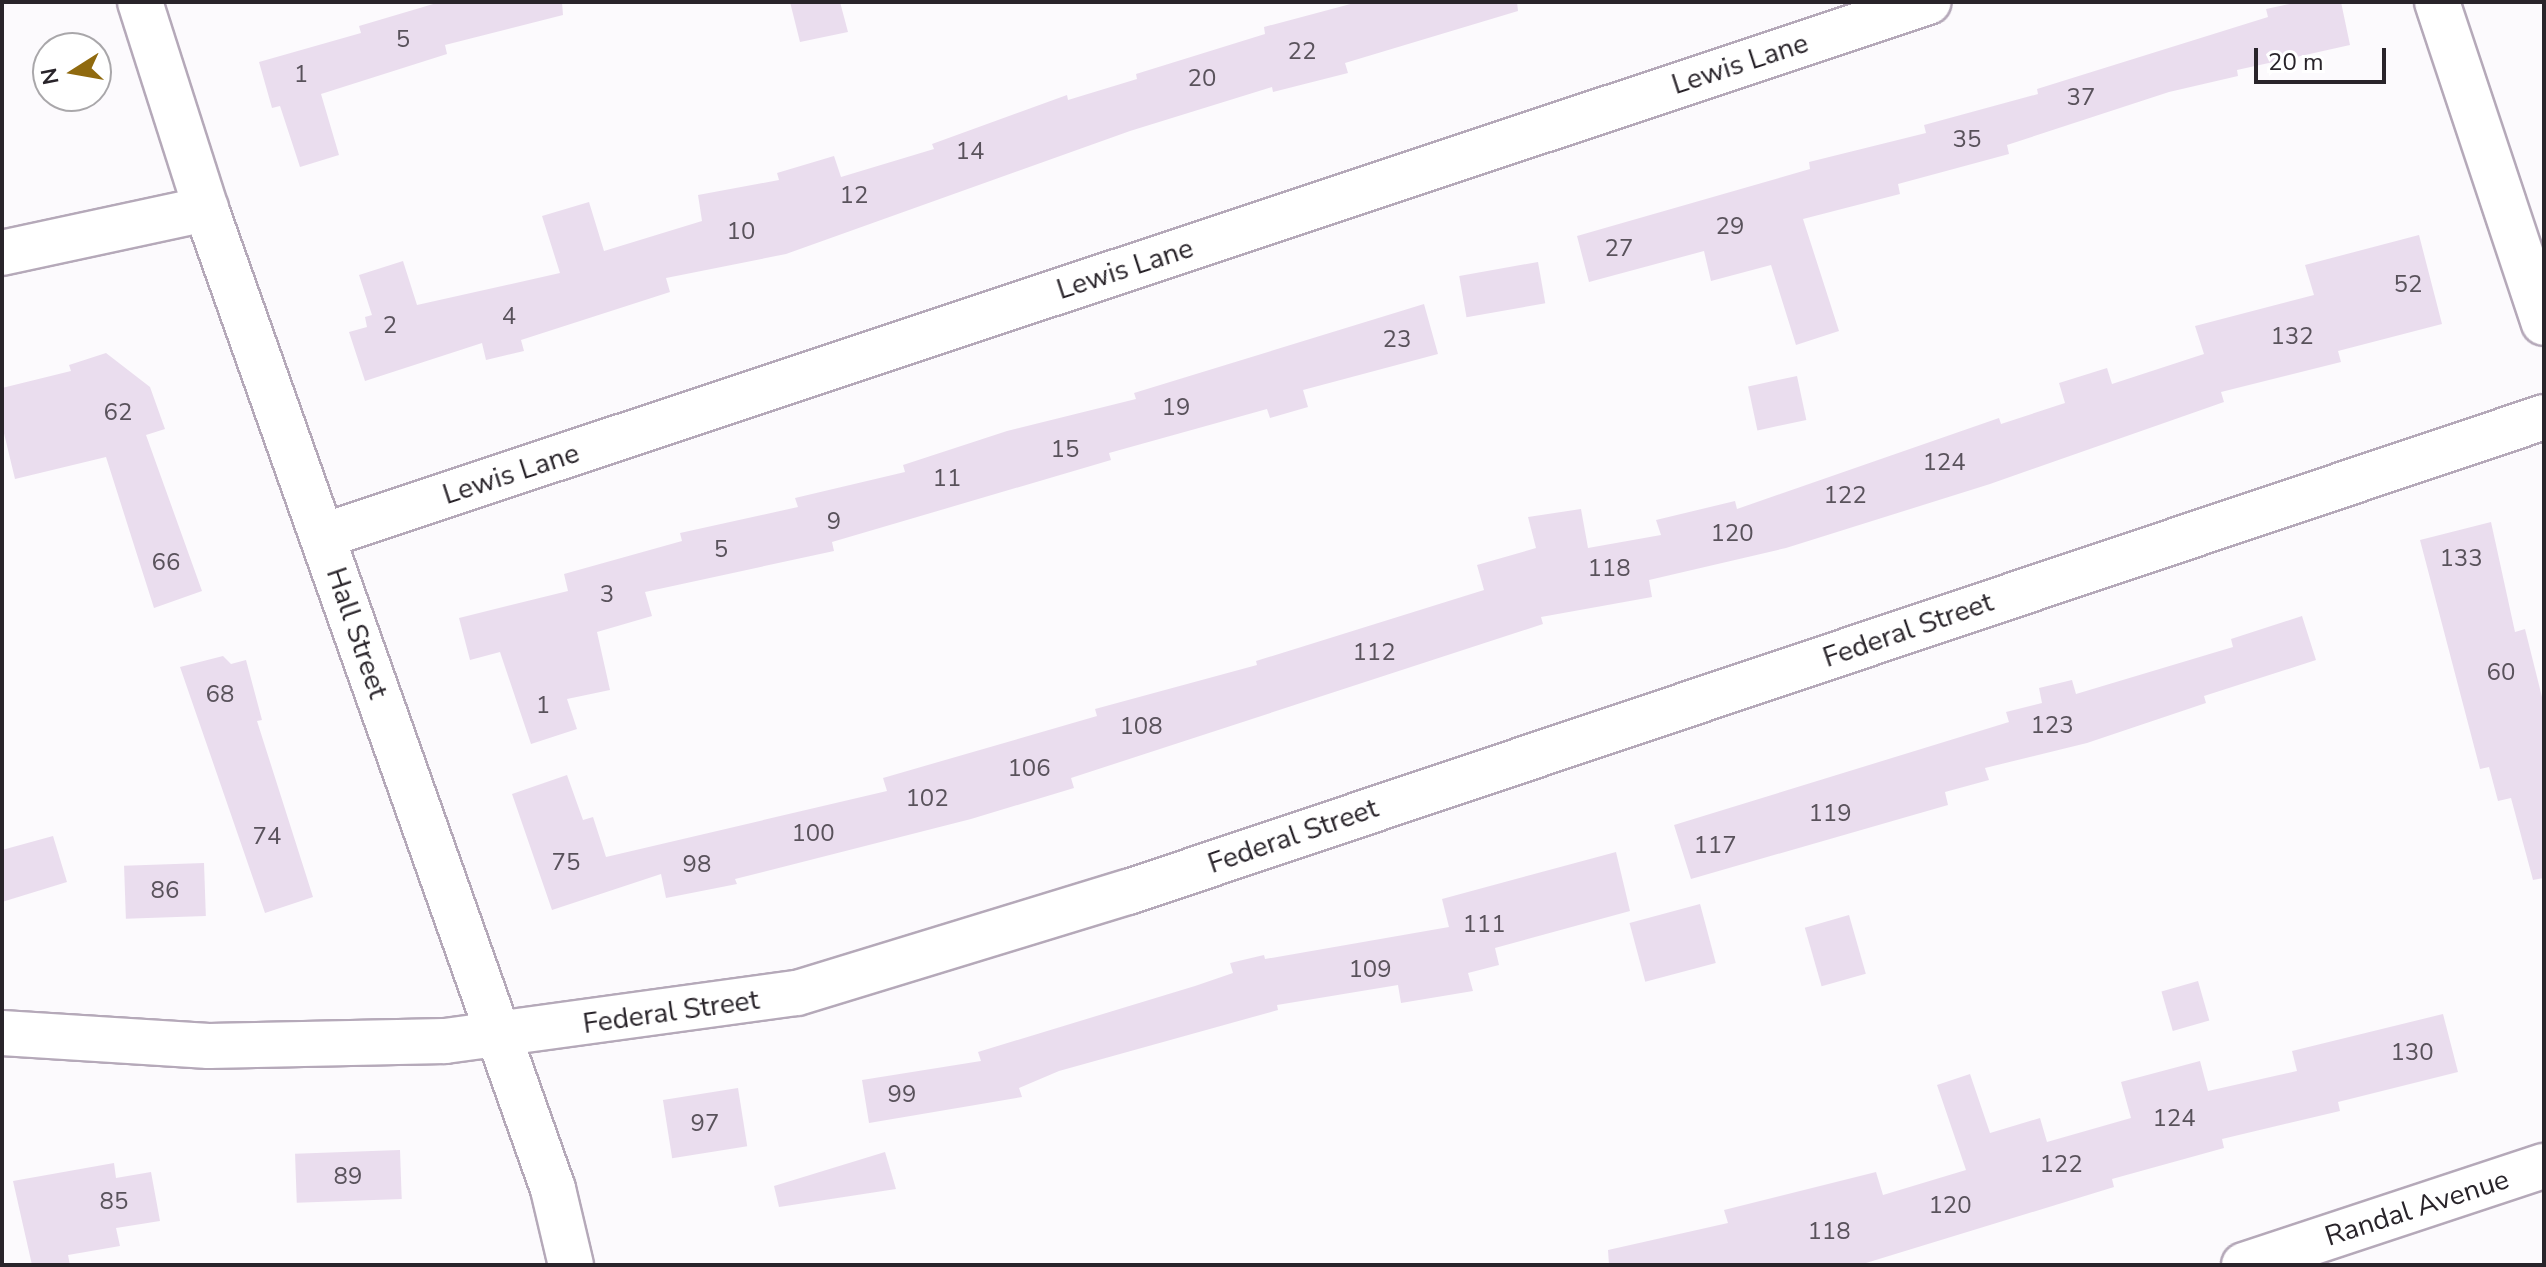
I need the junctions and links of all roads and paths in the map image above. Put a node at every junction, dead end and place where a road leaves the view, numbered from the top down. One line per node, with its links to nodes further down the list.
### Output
1 (140, 2): 4 (street, Hall Street)
2 (1928, 2): 8 (street, Lewis Lane)
3 (2437, 2): 6 (street)
4 (206, 209): 5 (street); 8 (street, Hall Street)
5 (2, 253)
6 (2544, 323)
7 (2544, 417): 10 (street, Federal Street)
8 (323, 536): 10 (street, Hall Street)
9 (2, 1033): 10 (street, Federal Street)
10 (499, 1036): 12 (street, Hall Street)
11 (2544, 1166): 13 (street, Randal Avenue)
12 (571, 1265)
13 (2244, 1265)

